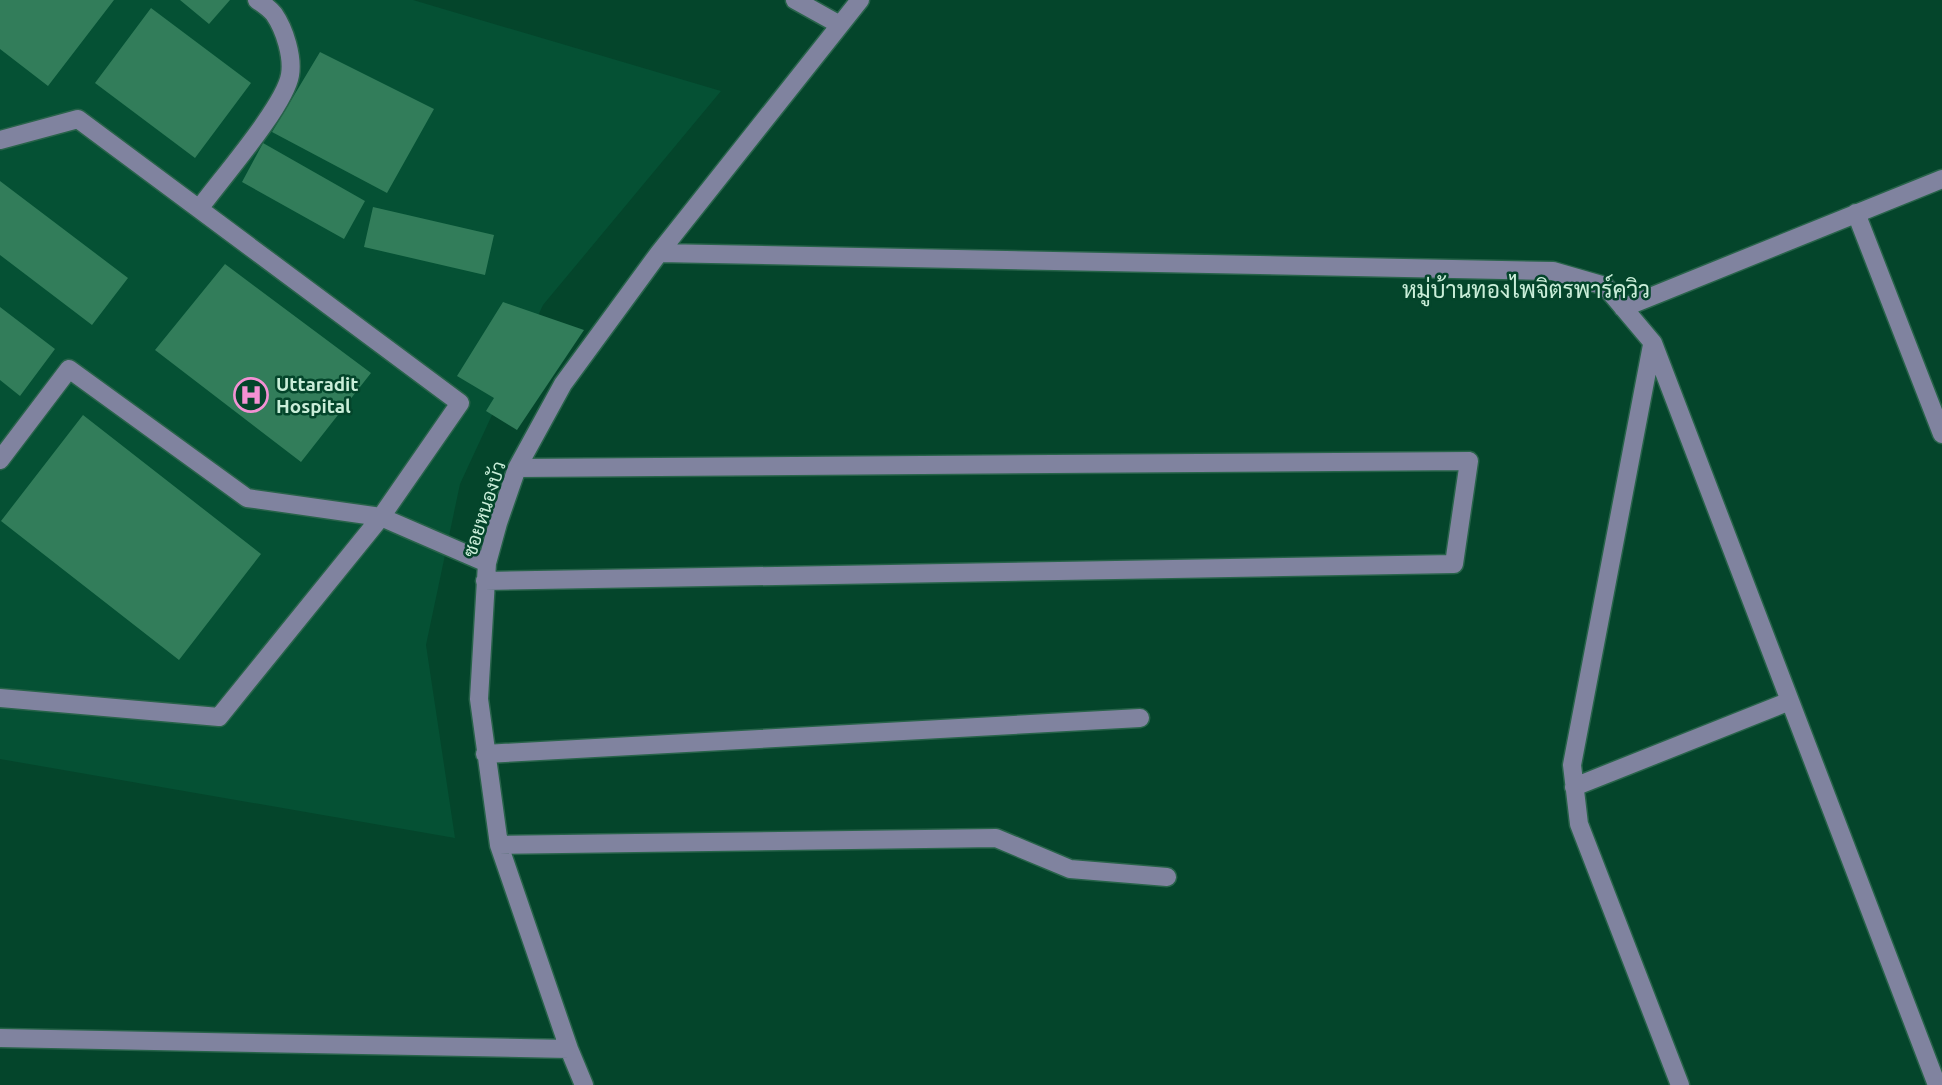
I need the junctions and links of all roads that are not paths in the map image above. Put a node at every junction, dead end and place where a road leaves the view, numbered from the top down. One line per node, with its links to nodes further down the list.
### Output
1 (257, 0): 7 (street)
2 (795, 0): 4 (street)
3 (860, 0): 4 (street, ซอยหนองบัว)
4 (840, 25): 9 (street, ซอยหนองบัว)
5 (0, 140): 7 (street)
6 (1942, 178): 8 (street)
7 (199, 209): 15 (street)
8 (1856, 213): 10 (street); 12 (street)
9 (659, 253): 10 (street); 14 (street, ซอยหนองบัว)
10 (1623, 308): 11 (street)
11 (1653, 343): 18 (street); 21 (street)
12 (1942, 434)
13 (0, 460): 15 (street)
14 (517, 468): 16 (street, ซอยหนองบัว); 16 (street)
15 (381, 517): 16 (street); 17 (street)
16 (486, 572): 20 (street, ซอยหนองบัว)
17 (0, 698)
18 (1790, 701): 21 (street); 28 (street)
19 (1140, 718): 20 (street)
20 (485, 754): 22 (street, ซอยหนองบัว)
21 (1574, 787): 27 (street)
22 (499, 845): 23 (street); 25 (street, ซอยหนองบัว)
23 (1167, 877)
24 (0, 1038): 25 (street)
25 (569, 1049): 26 (street, ซอยหนองบัว)
26 (584, 1085)
27 (1679, 1085)
28 (1937, 1085)

